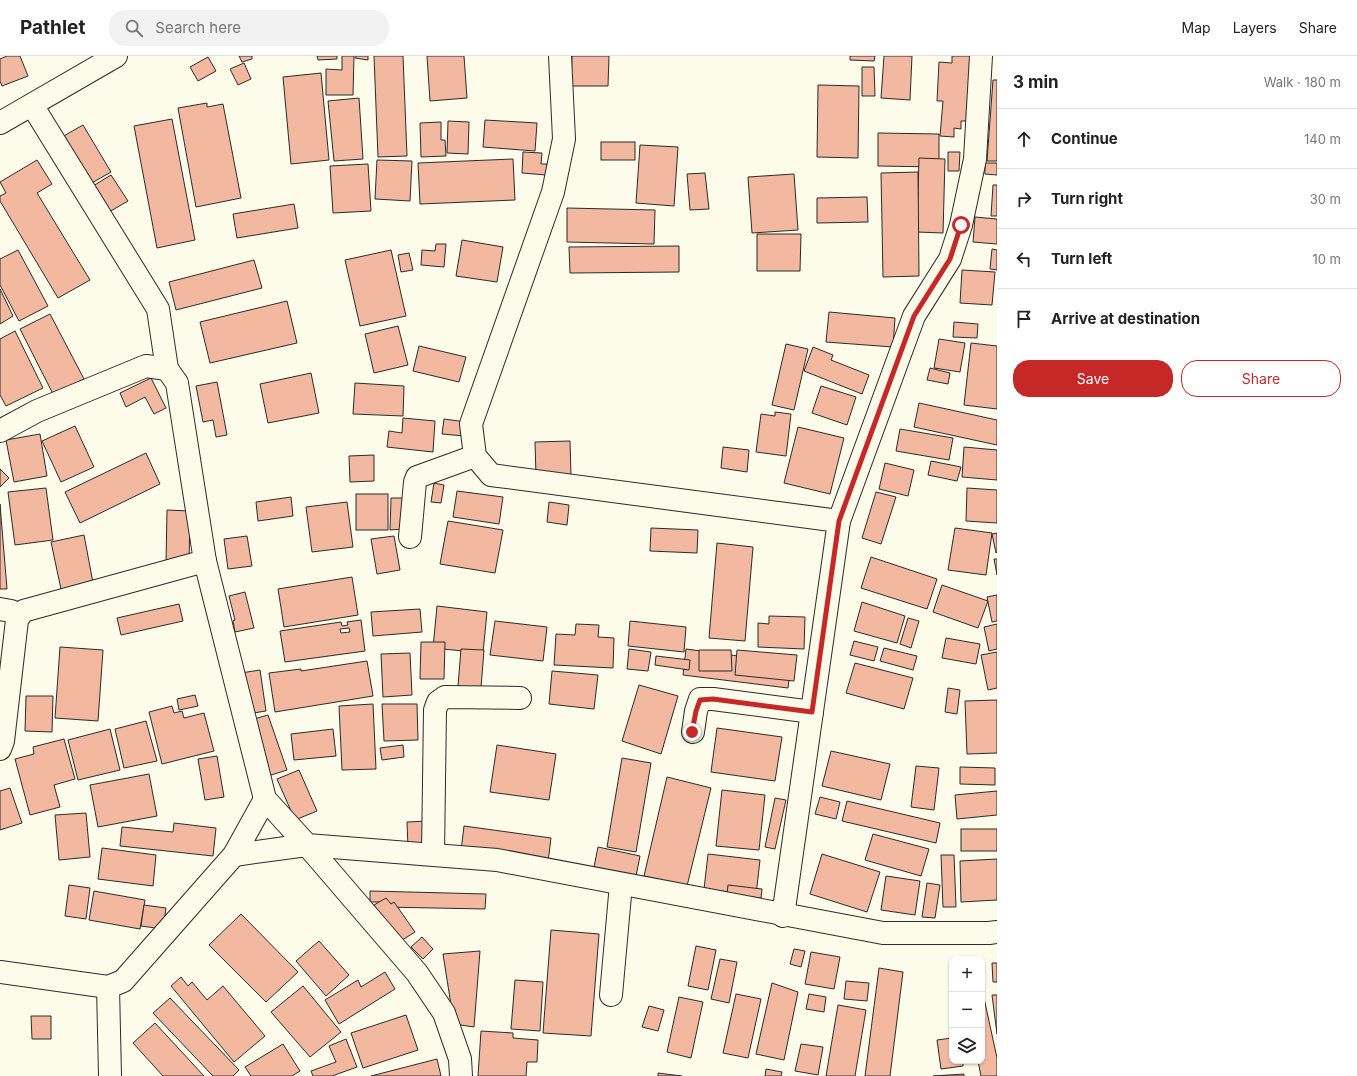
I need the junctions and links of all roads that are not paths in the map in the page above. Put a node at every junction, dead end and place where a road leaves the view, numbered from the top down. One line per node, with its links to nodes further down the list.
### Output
1 (116, 56): 4 (street)
2 (560, 56): 8 (street)
3 (981, 56): 9 (street)
4 (32, 104): 5 (street); 6 (street)
5 (0, 123)
6 (167, 369): 7 (street); 11 (street)
7 (0, 431)
8 (475, 456): 9 (street); 10 (street)
9 (839, 521): 14 (street)
10 (410, 537)
11 (205, 561): 12 (street); 17 (street)
12 (10, 612): 16 (street)
13 (520, 698): 19 (street)
14 (812, 712): 15 (street); 22 (street)
15 (692, 732)
16 (0, 749)
17 (265, 799): 18 (street); 20 (street)
18 (307, 845): 19 (street); 20 (street); 28 (street)
19 (433, 854): 21 (street)
20 (234, 856): 25 (street)
21 (621, 884): 22 (street); 26 (street)
22 (782, 916): 23 (street)
23 (997, 932)
24 (0, 972): 25 (street)
25 (108, 987): 27 (street)
26 (612, 995)
27 (110, 1076)
28 (461, 1076)

